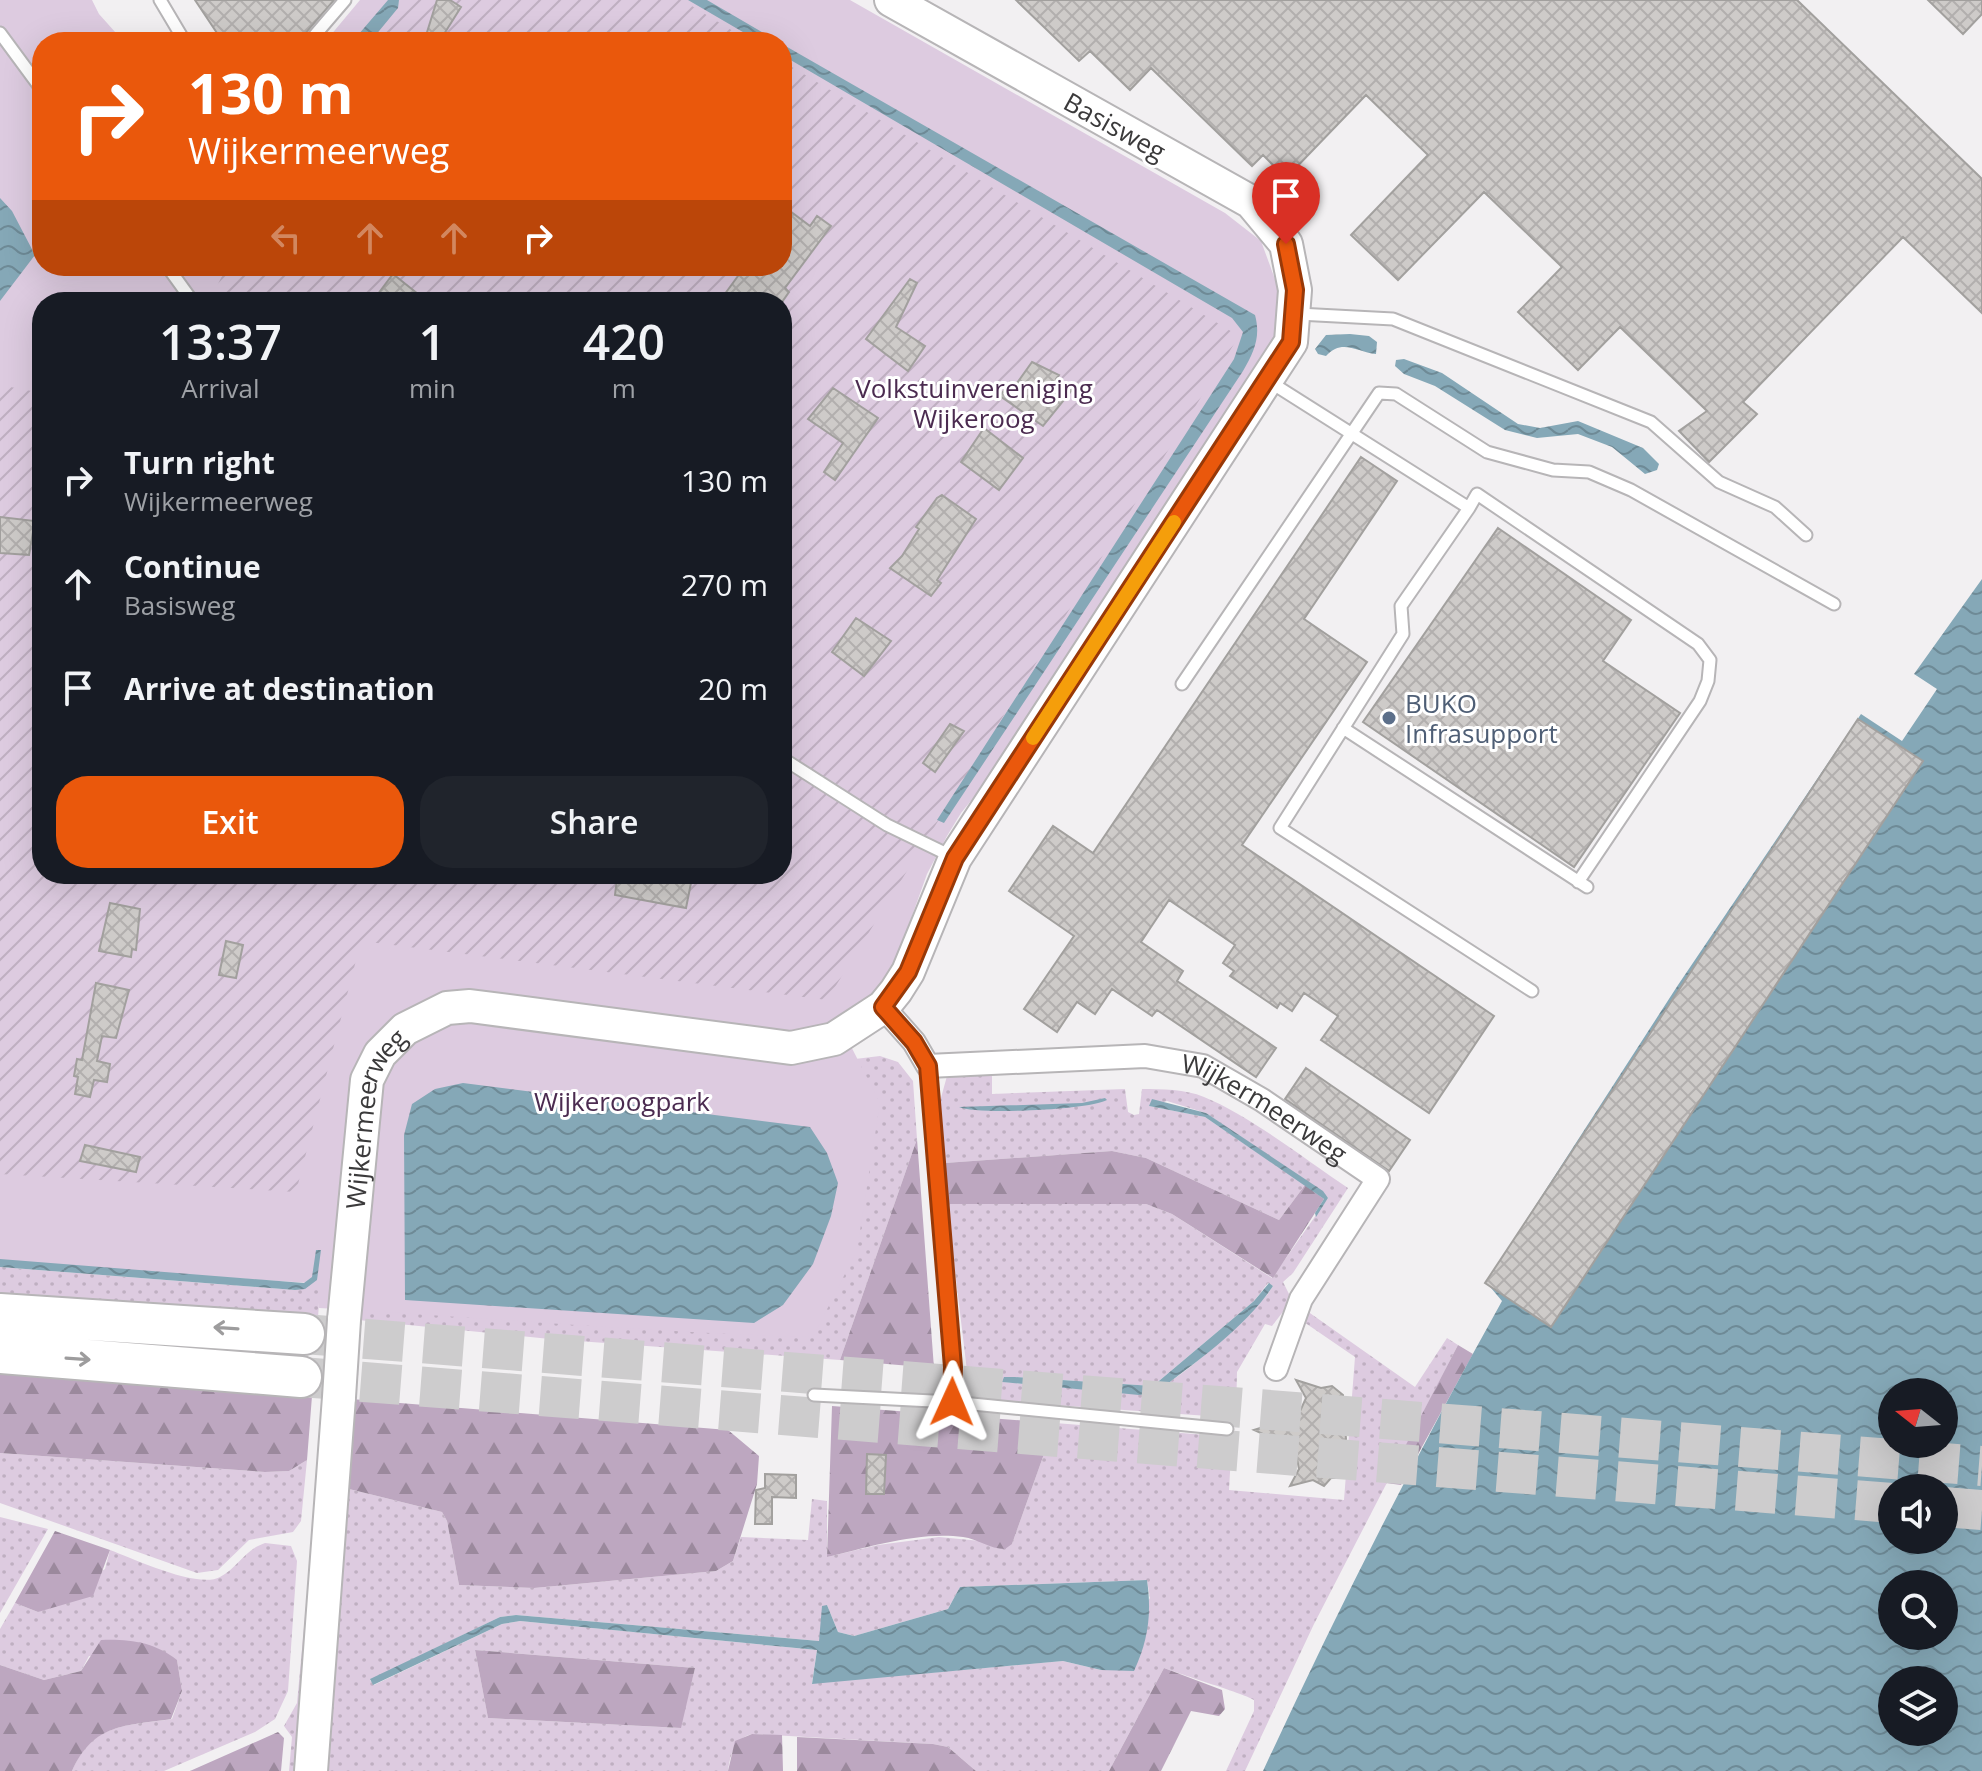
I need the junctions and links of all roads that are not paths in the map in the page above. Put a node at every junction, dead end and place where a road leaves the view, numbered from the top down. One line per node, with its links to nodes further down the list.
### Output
1 (160, 0): 4 (lane)
2 (345, 0): 5 (lane)
3 (891, 0): 8 (street, Basisweg)
4 (179, 32)
5 (318, 32)
6 (0, 33): 7 (lane)
7 (32, 76)
8 (1294, 302): 9 (street, Wijkermeerweg); 12 (lane)
9 (1266, 380): 10 (lane); 17 (street, Wijkermeerweg)
10 (1349, 433): 11 (lane); 13 (lane); 14 (lane)
11 (1469, 508): 15 (lane); 15 (lane)
12 (1806, 535)
13 (1834, 604)
14 (1182, 684)
15 (1343, 728): 18 (lane)
16 (792, 764): 17 (lane)
17 (955, 858): 19 (street, Wijkermeerweg)
18 (1532, 991)
19 (883, 1007): 20 (street); 29 (street, Wijkermeerweg, bridge)
20 (928, 1066): 24 (street, Wijkermeerweg); 27 (lane)
21 (0, 1314): 22 (highway, one-way to 21)
22 (304, 1334)
23 (0, 1353): 25 (highway, one-way to 25)
24 (1276, 1369)
25 (301, 1377)
26 (814, 1395): 27 (lane)
27 (952, 1402): 28 (lane)
28 (1227, 1429)
29 (311, 1771)

